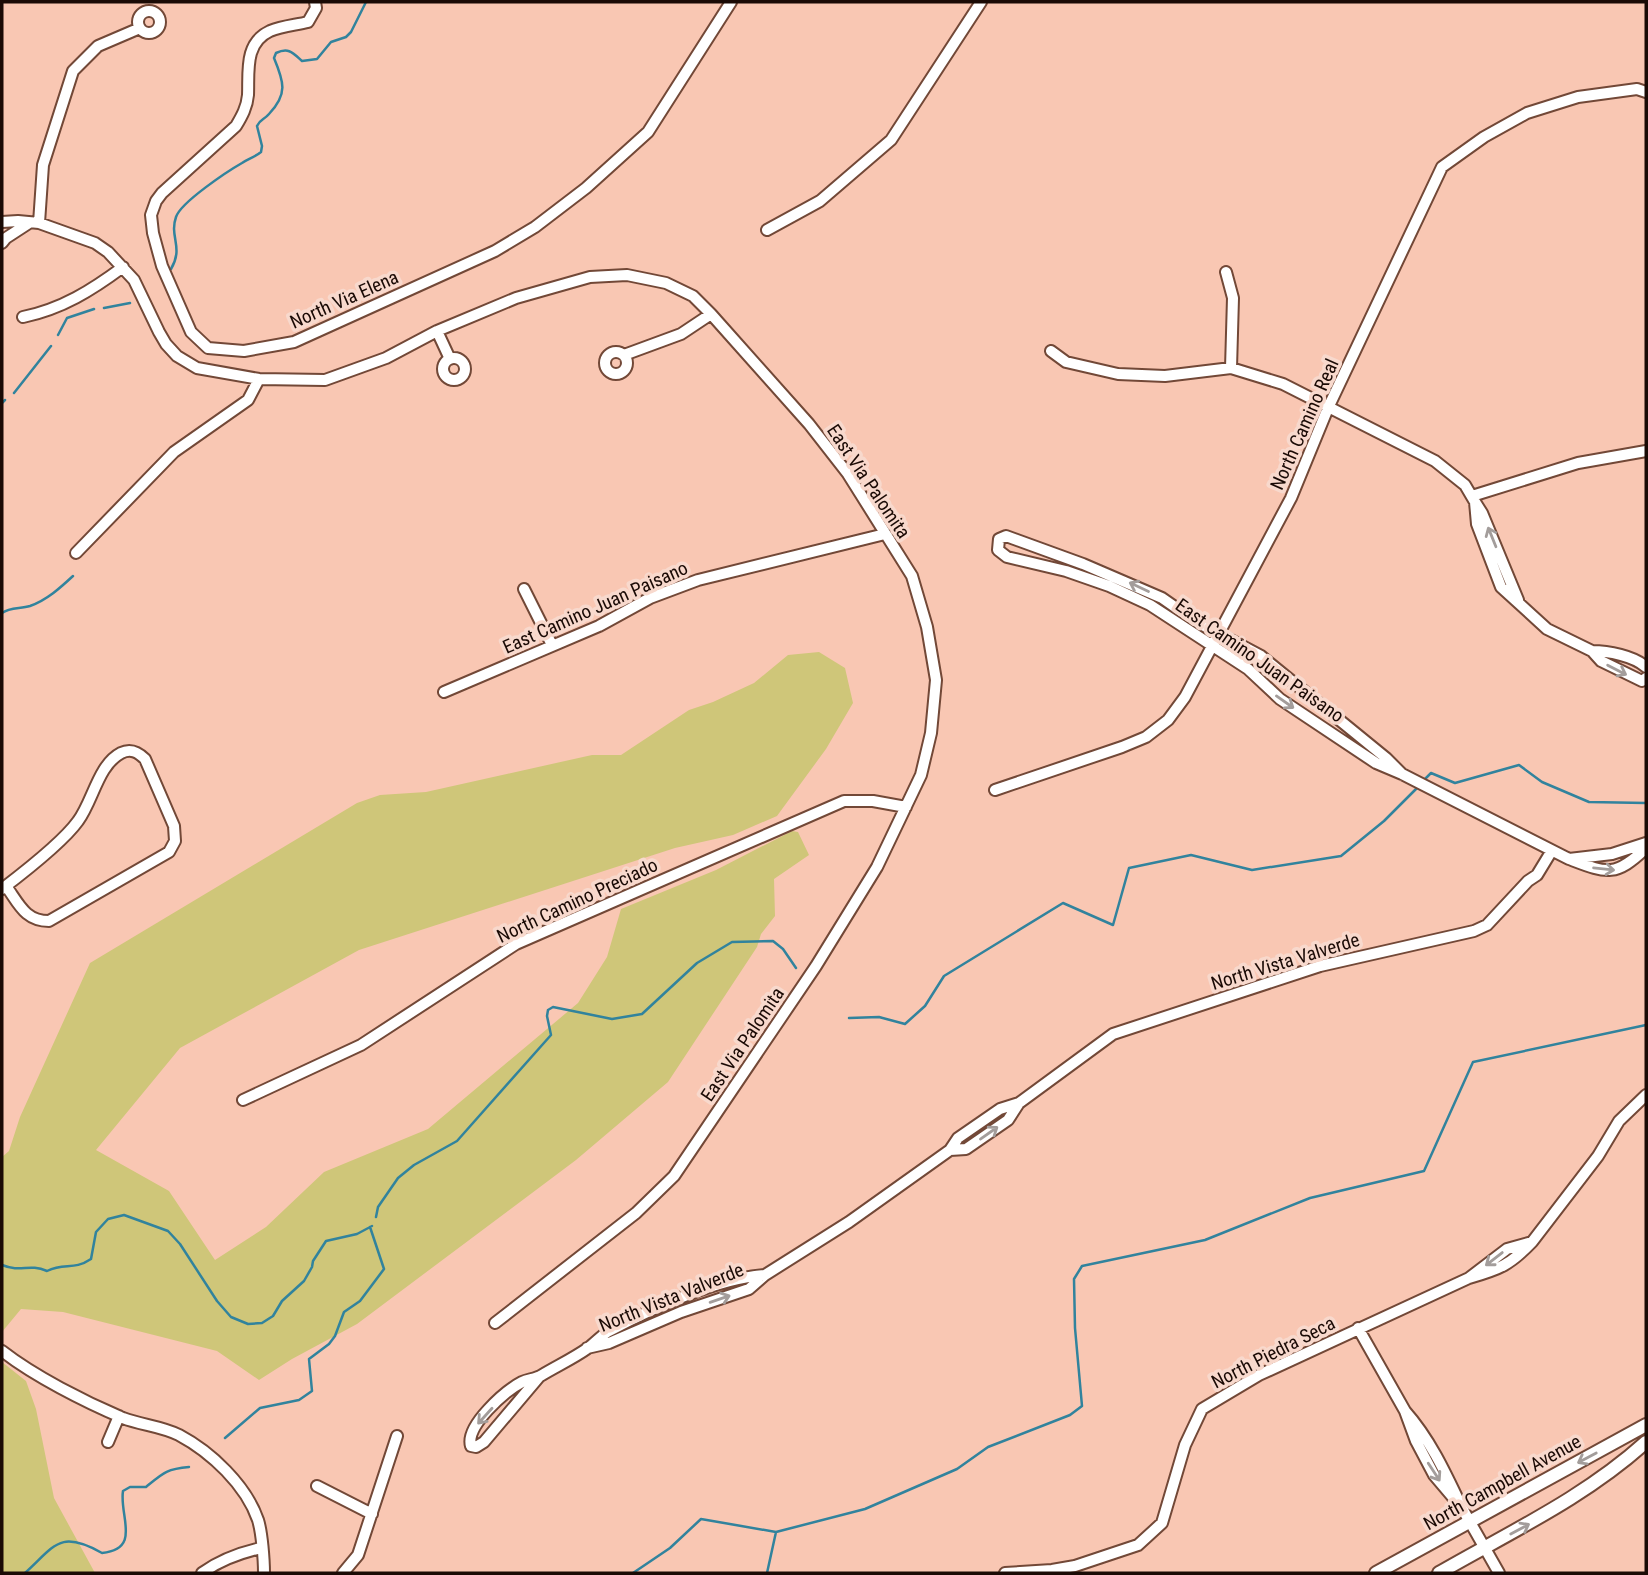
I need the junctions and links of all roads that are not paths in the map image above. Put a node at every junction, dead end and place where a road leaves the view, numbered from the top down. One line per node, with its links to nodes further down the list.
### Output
1 (315, 2): 2 (street, North Via Elena)
2 (732, 2)
3 (981, 2): 8 (street)
4 (140, 28): 7 (street)
5 (1646, 92): 20 (street, North Camino Real)
6 (2, 222): 7 (street, East Via Palomita)
7 (34, 223): 9 (street); 10 (street, East Via Palomita)
8 (767, 230)
9 (2, 243)
10 (123, 267): 13 (street); 19 (street, East Via Palomita)
11 (1226, 272): 18 (street)
12 (711, 314): 14 (street, East Via Palomita); 16 (street); 23 (street, East Via Palomita)
13 (23, 317)
14 (437, 331): 17 (street); 19 (street, East Via Palomita)
15 (1051, 351): 18 (street)
16 (624, 355)
17 (450, 359)
18 (1231, 368): 20 (street)
19 (259, 379): 24 (street)
20 (1328, 408): 22 (street); 26 (street, North Camino Real)
21 (1646, 451): 22 (street)
22 (1473, 499): 29 (street)
23 (885, 534): 27 (street, East Camino Juan Paisano); 35 (street, East Via Palomita)
24 (76, 553)
25 (524, 589): 27 (street)
26 (1219, 634): 28 (street, North Camino Real); 28 (street, East Camino Juan Paisano, one-way to 28); 33 (street, East Camino Juan Paisano)
27 (552, 645): 32 (street, East Camino Juan Paisano)
28 (1213, 645): 33 (street, East Camino Juan Paisano, one-way to 33); 34 (street, North Camino Real)
29 (1592, 651): 30 (street); 31 (street, one-way to 31)
30 (1646, 667)
31 (1646, 678)
32 (444, 692)
33 (1402, 774): 37 (street, East Camino Juan Paisano)
34 (995, 790)
35 (906, 807): 41 (street, North Camino Preciado); 42 (street, East Via Palomita)
36 (1646, 846): 38 (street, East Camino Juan Paisano); 38 (street, East Camino Juan Paisano, one-way to 36)
37 (1551, 852): 38 (street, East Camino Juan Paisano); 45 (street, North Vista Valverde)
38 (1569, 859)
39 (4, 888): 39 (street)
40 (1646, 1095): 43 (street, North Piedra Seca)
41 (243, 1100)
42 (495, 1323)
43 (1358, 1328): 53 (street); 56 (street, North Piedra Seca)
44 (2, 1350): 46 (street)
45 (539, 1377): 45 (street, North Vista Valverde, one-way to 45)
46 (119, 1416): 49 (street); 54 (street)
47 (1646, 1425): 53 (main road, North Campbell Avenue, one-way to 53)
48 (397, 1436): 52 (street)
49 (107, 1442)
50 (1646, 1442): 55 (main road, one-way to 50)
51 (317, 1486): 52 (street)
52 (372, 1514): 59 (street)
53 (1468, 1522): 55 (street); 61 (main road, North Campbell Avenue)
54 (261, 1548): 57 (street); 58 (street)
55 (1483, 1548): 62 (main road); 63 (street)
56 (1050, 1572): 60 (street, North Piedra Seca)
57 (202, 1573)
58 (264, 1573)
59 (343, 1573)
60 (1004, 1573)
61 (1376, 1573)
62 (1438, 1573)
63 (1499, 1573)

